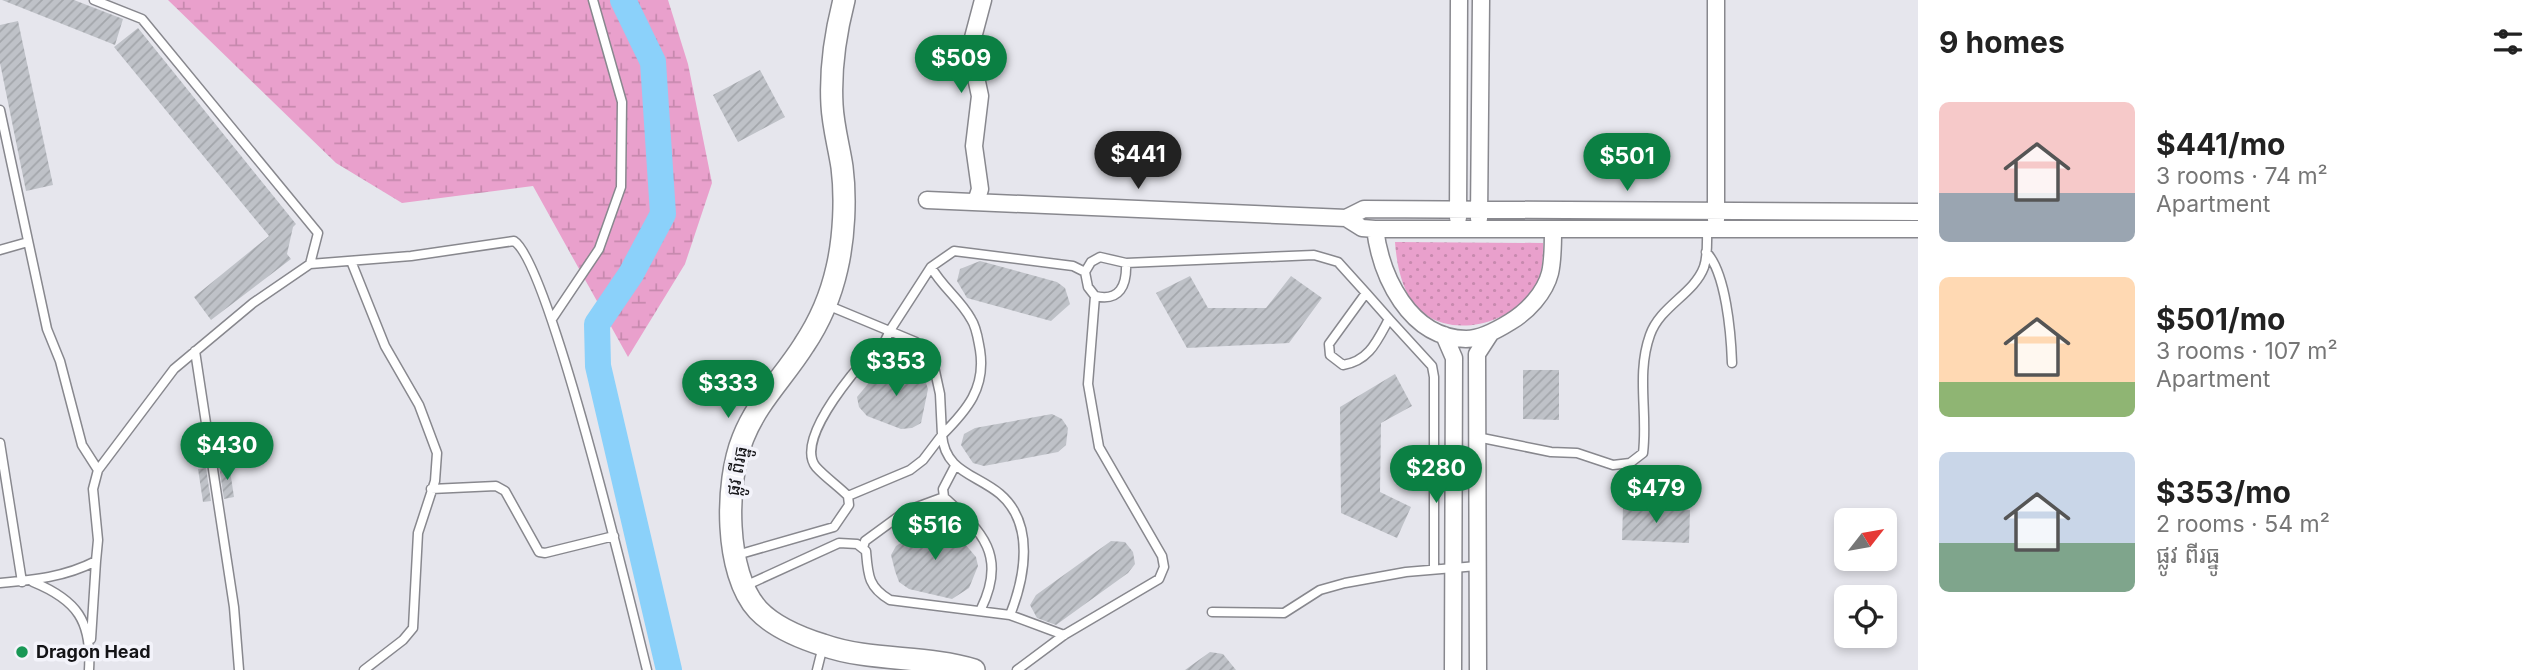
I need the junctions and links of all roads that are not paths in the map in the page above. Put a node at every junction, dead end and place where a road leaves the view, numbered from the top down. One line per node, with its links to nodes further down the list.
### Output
1 (94, 0): 28 (lane)
2 (593, 0): 34 (lane)
3 (844, 0): 33 (main road, ផ្លូវ ពីរធ្នូ)
4 (983, 0): 11 (street)
5 (1460, 0): 12 (street)
6 (1481, 0): 14 (street)
7 (1716, 0): 13 (street)
8 (0, 110): 9 (lane)
9 (3, 137): 23 (lane)
10 (927, 200): 11 (street)
11 (976, 202): 16 (street)
12 (1458, 210): 14 (street); 16 (street); 17 (street)
13 (1714, 210): 14 (street); 15 (street); 20 (street)
14 (1479, 211): 19 (street)
15 (1918, 212)
16 (1346, 218): 18 (street)
17 (1458, 228): 18 (street); 19 (street)
18 (1375, 229): 38 (street)
19 (1479, 229): 22 (street)
20 (1712, 229): 21 (street); 22 (street); 25 (lane)
21 (1918, 229)
22 (1553, 231): 37 (street)
23 (28, 243): 24 (lane); 45 (lane)
24 (0, 250)
25 (1706, 252): 40 (lane); 42 (lane)
26 (351, 261): 28 (lane); 34 (lane); 46 (lane)
27 (1126, 263): 30 (lane); 31 (lane); 32 (lane)
28 (310, 264): 39 (lane)
29 (931, 267): 30 (lane); 36 (lane); 41 (lane)
30 (1085, 272): 32 (lane)
31 (1366, 293): 35 (lane); 35 (lane)
32 (1095, 296): 65 (lane)
33 (827, 305): 36 (lane); 53 (main road, ផ្លូវ ពីរធ្នូ)
34 (551, 319): 50 (lane)
35 (1389, 319): 57 (lane)
36 (889, 332): 41 (lane); 47 (lane)
37 (1490, 334): 38 (street); 42 (street)
38 (1444, 335): 56 (street)
39 (195, 351): 45 (lane); 69 (lane)
40 (1732, 363)
41 (942, 435): 44 (lane); 47 (lane)
42 (1477, 437): 55 (street)
43 (0, 443): 58 (lane)
44 (955, 466): 48 (lane); 64 (lane)
45 (98, 470): 54 (lane)
46 (431, 489): 50 (lane); 70 (lane)
47 (848, 496): 49 (lane)
48 (944, 497): 52 (lane); 62 (lane)
49 (834, 527): 51 (lane); 53 (lane)
50 (614, 536): 71 (lane)
51 (839, 543): 52 (lane); 61 (lane)
52 (863, 548): 62 (lane)
53 (734, 556): 61 (main road, ផ្លូវ ពីរធ្នូ)
54 (96, 561): 59 (lane); 66 (lane)
55 (1477, 566): 56 (lane); 76 (street)
56 (1454, 567): 57 (lane); 75 (street)
57 (1434, 569): 63 (lane)
58 (22, 582): 59 (lane); 60 (lane)
59 (33, 582): 66 (lane)
60 (0, 583)
61 (743, 587): 67 (main road, ផ្លូវ ពីរធ្នូ)
62 (981, 609): 64 (lane)
63 (1212, 612)
64 (1010, 615): 65 (lane)
65 (1064, 635): 74 (lane)
66 (91, 643): 68 (lane)
67 (823, 646): 72 (lane); 73 (main road, ផ្លូវ ពីរធ្នូ)
68 (89, 670)
69 (239, 670)
70 (364, 670)
71 (647, 670)
72 (817, 670)
73 (974, 670)
74 (1017, 670)
75 (1453, 670)
76 (1478, 670)

